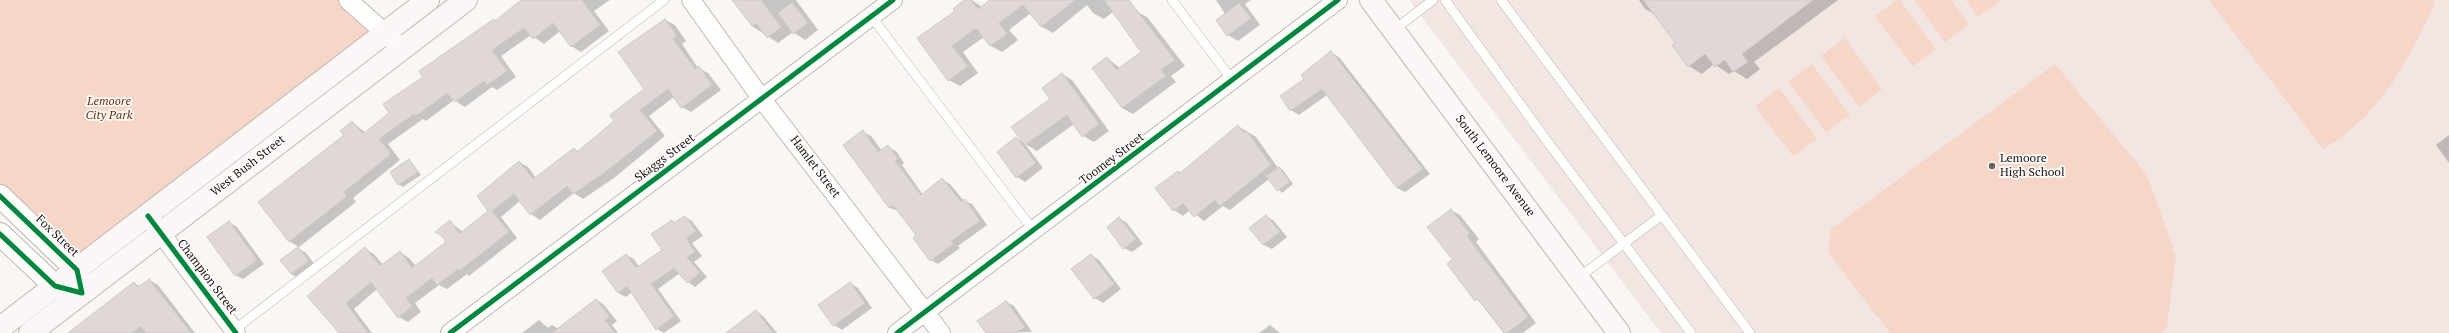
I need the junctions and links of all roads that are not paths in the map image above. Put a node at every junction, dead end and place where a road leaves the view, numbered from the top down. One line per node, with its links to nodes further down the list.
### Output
1 (348, 0): 15 (street)
2 (428, 0): 15 (main road, West Bush Street)
3 (466, 0): 16 (main road, West Bush Street)
4 (664, 0): 32 (lane)
5 (691, 0): 18 (street, Hamlet Street)
6 (893, 0): 13 (street, Skaggs Street)
7 (1172, 0): 17 (lane)
8 (1338, 0): 17 (street, Toomey Street)
9 (1371, 0): 14 (main road, South Lemoore Avenue)
10 (1433, 0): 14 (lane)
11 (1445, 0): 25 (lane)
12 (1501, 0): 20 (lane)
13 (871, 16): 18 (street, Skaggs Street); 22 (lane)
14 (1394, 30): 27 (main road, South Lemoore Avenue)
15 (384, 33): 16 (street); 21 (main road, West Bush Street)
16 (402, 47): 23 (main road, West Bush Street)
17 (1233, 81): 22 (street, Toomey Street)
18 (761, 98): 30 (street, Hamlet Street); 34 (street, Skaggs Street)
19 (0, 196): 26 (street, Fox Street)
20 (1662, 215): 25 (lane); 39 (lane)
21 (148, 216): 23 (street, Champion Street); 26 (main road, West Bush Street)
22 (1033, 230): 30 (street, Toomey Street)
23 (161, 233): 29 (main road, West Bush Street); 32 (street, Champion Street)
24 (0, 234): 28 (street)
25 (1624, 242): 27 (lane); 38 (lane)
26 (78, 270): 28 (main road, West Bush Street); 29 (street, Fox Street)
27 (1578, 278): 37 (main road, South Lemoore Avenue)
28 (55, 286): 29 (street); 31 (main road, West Bush Street)
29 (82, 293): 33 (main road, West Bush Street)
30 (925, 312): 35 (street, Toomey Street); 36 (street, Hamlet Street)
31 (0, 328)
32 (235, 331)
33 (30, 333)
34 (450, 333)
35 (897, 333)
36 (941, 333)
37 (1619, 333)
38 (1691, 333)
39 (1750, 333)

